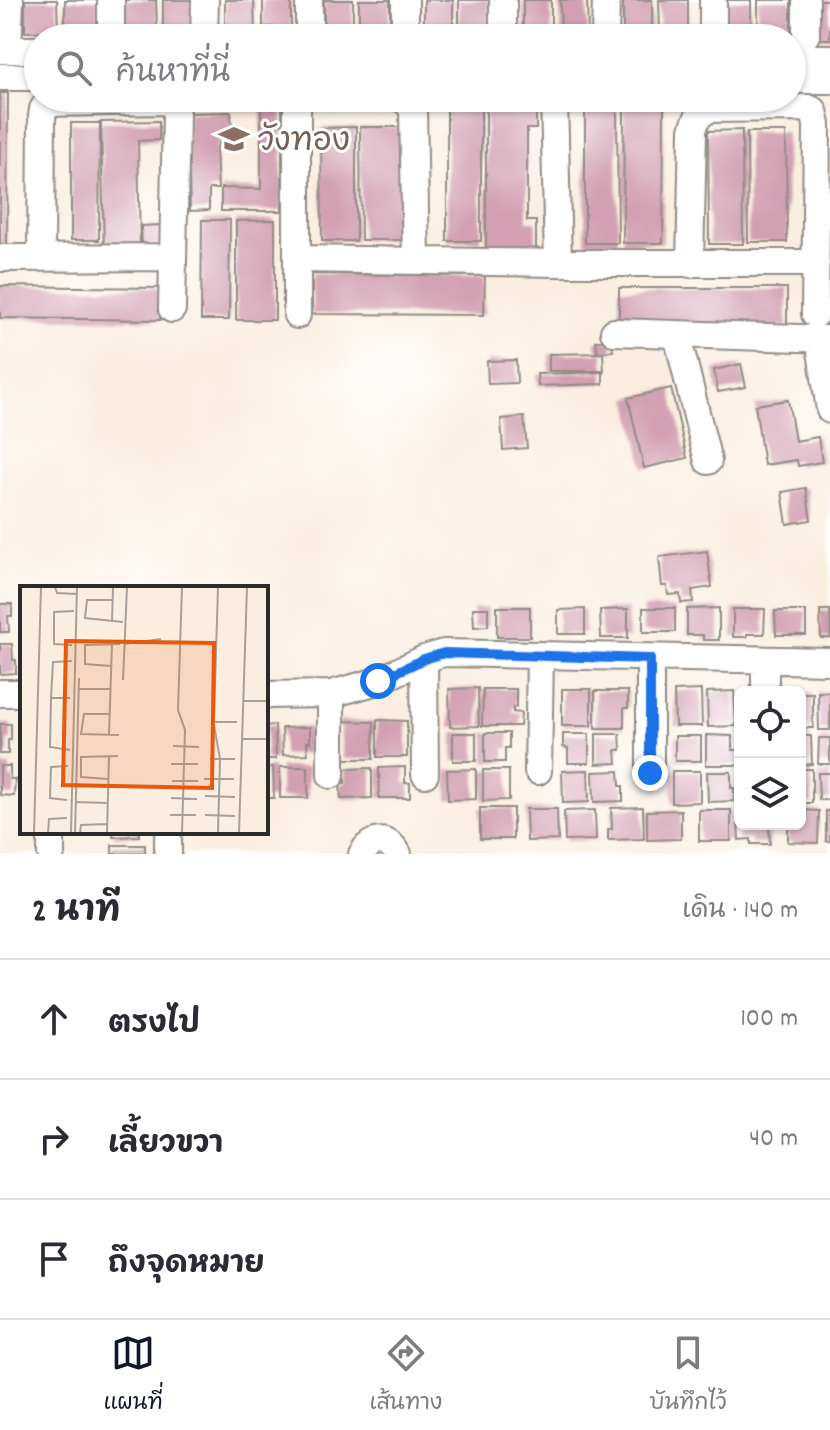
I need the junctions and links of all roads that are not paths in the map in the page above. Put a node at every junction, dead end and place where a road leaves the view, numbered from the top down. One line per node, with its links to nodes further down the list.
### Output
1 (10, 0): 16 (street)
2 (205, 0): 9 (street)
3 (309, 0): 10 (street)
4 (405, 0): 11 (street)
5 (503, 0): 12 (street)
6 (606, 0): 13 (street)
7 (713, 0): 14 (street)
8 (806, 0): 15 (street)
9 (204, 24)
10 (309, 24)
11 (405, 24)
12 (503, 24)
13 (605, 24)
14 (713, 24)
15 (806, 35)
16 (4, 50)
17 (806, 58): 18 (street)
18 (830, 58)
19 (0, 77): 20 (street)
20 (24, 77)
21 (806, 80): 22 (street)
22 (830, 80)
23 (806, 108): 36 (street)
24 (43, 112): 30 (street)
25 (176, 112): 31 (street)
26 (297, 112): 33 (street)
27 (413, 112): 34 (street)
28 (554, 112): 35 (street)
29 (703, 112): 37 (street)
30 (41, 257): 31 (street); 32 (street)
31 (173, 257): 38 (street)
32 (0, 258)
33 (298, 259): 34 (street); 39 (street)
34 (416, 261): 35 (street)
35 (558, 263): 37 (street)
36 (816, 263): 37 (street); 40 (street)
37 (690, 264)
38 (172, 309)
39 (297, 315)
40 (821, 330): 42 (street); 43 (street)
41 (614, 332): 42 (street)
42 (677, 335): 44 (street)
43 (830, 410)
44 (708, 461)
45 (540, 656): 46 (street); 47 (street); 53 (street)
46 (424, 659): 51 (street); 55 (street)
47 (650, 659): 48 (street); 54 (street)
48 (765, 660): 49 (street); 50 (street)
49 (830, 661)
50 (765, 686)
51 (331, 694): 52 (street); 56 (street)
52 (268, 695)
53 (538, 771)
54 (650, 773)
55 (425, 774)
56 (331, 775)
57 (362, 854): 58 (street)
58 (398, 854)

